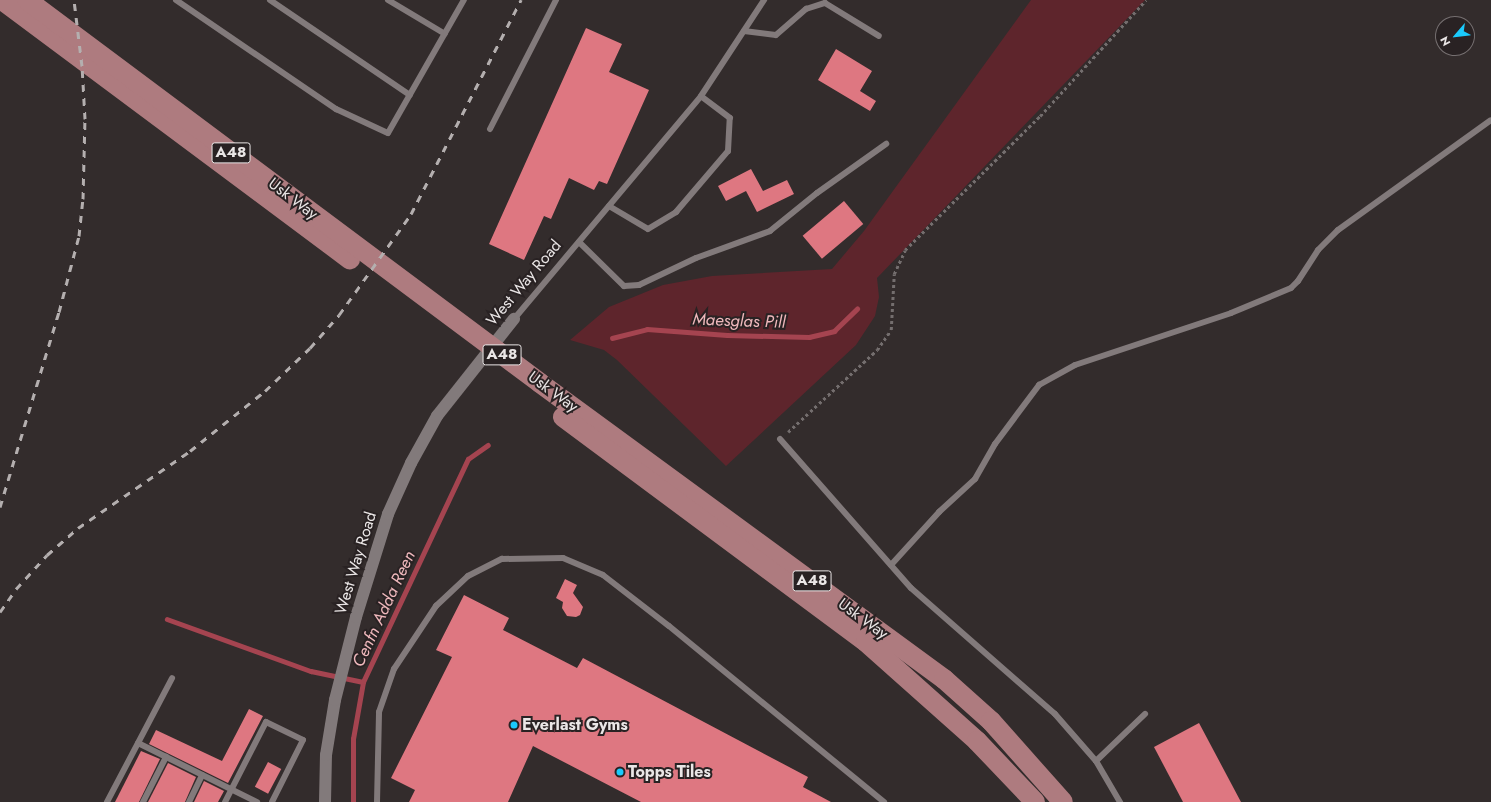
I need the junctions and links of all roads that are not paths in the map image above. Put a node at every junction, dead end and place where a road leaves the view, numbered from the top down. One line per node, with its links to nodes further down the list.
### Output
1 (2, 0): 12 (main road, Usk Way / A48)
2 (176, 0): 13 (lane)
3 (270, 0): 13 (lane)
4 (388, 0): 10 (lane)
5 (464, 0): 10 (lane)
6 (556, 0): 16 (lane)
7 (764, 0): 9 (lane, West Way Road)
8 (31, 3): 12 (main road, Usk Way / A48)
9 (744, 31): 11 (lane); 14 (lane, West Way Road)
10 (445, 34): 13 (lane)
11 (879, 36)
12 (105, 68): 21 (main road, Usk Way / A48)
13 (410, 95)
14 (701, 96): 18 (lane, West Way Road); 18 (lane)
15 (1491, 120): 23 (lane)
16 (490, 129)
17 (886, 144): 19 (lane)
18 (609, 206): 19 (lane, West Way Road)
19 (579, 242): 20 (lane, West Way Road)
20 (514, 319): 37 (street, West Way Road)
21 (535, 388): 40 (main road, Usk Way / A48); 41 (main road, Usk Way / A48)
22 (780, 439): 23 (lane)
23 (891, 565): 28 (lane)
24 (172, 678): 26 (lane)
25 (1145, 714): 28 (lane)
26 (138, 743): 27 (lane); 31 (lane)
27 (166, 757): 29 (lane); 32 (lane)
28 (1096, 761): 42 (lane)
29 (202, 775): 30 (lane); 33 (lane)
30 (231, 790): 34 (lane); 35 (lane); 36 (lane)
31 (107, 802)
32 (143, 802)
33 (188, 802)
34 (225, 802)
35 (256, 802)
36 (272, 802)
37 (325, 802)
38 (377, 802): 39 (lane)
39 (884, 802)
40 (1035, 802)
41 (1063, 802)
42 (1120, 802)

